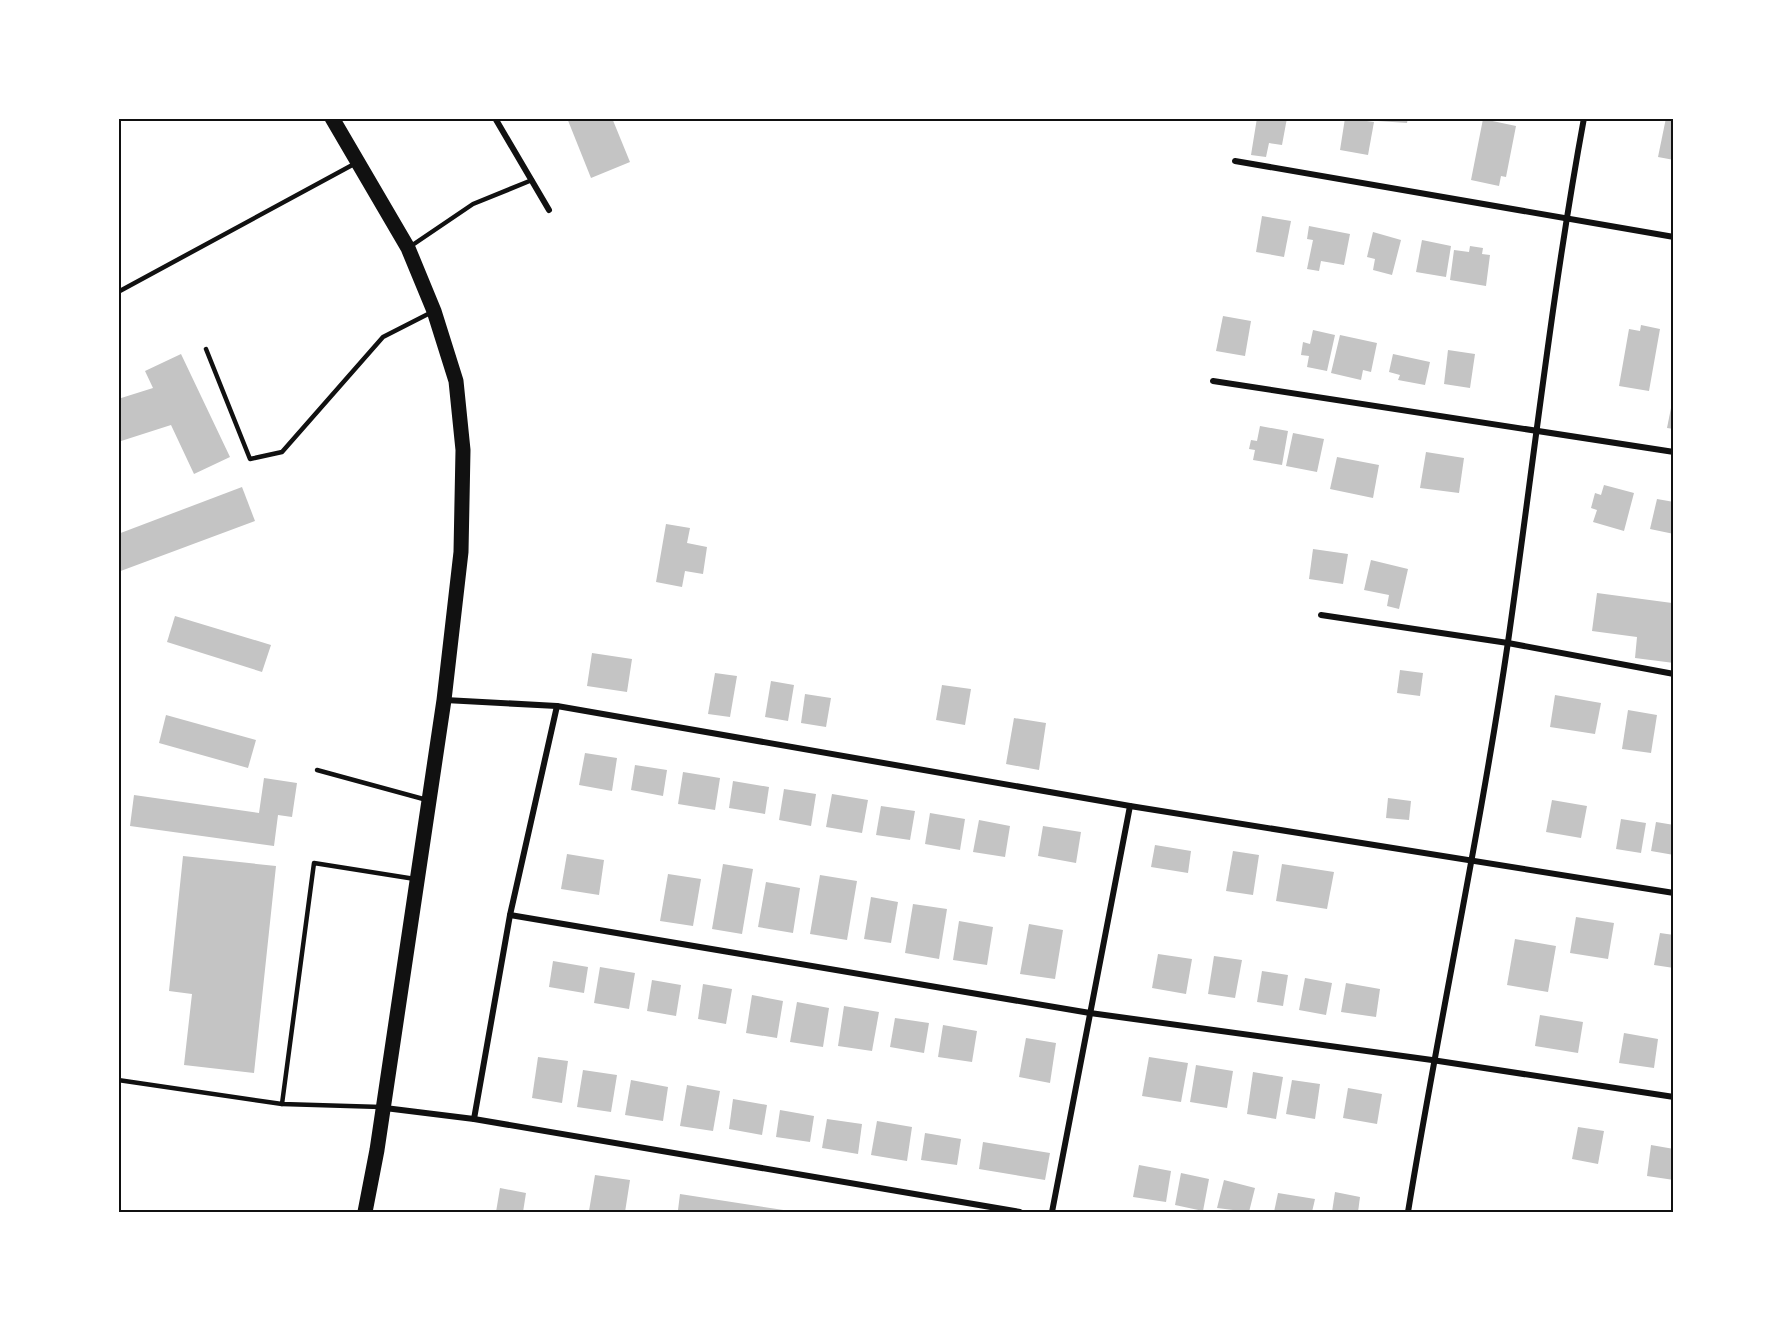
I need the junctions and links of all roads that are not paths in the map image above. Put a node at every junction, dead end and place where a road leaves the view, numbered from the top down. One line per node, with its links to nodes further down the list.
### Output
1 (332, 118): 5 (main road)
2 (495, 118): 6 (street)
3 (1584, 118): 8 (street)
4 (1235, 161): 8 (street)
5 (358, 162): 10 (main road); 11 (lane)
6 (532, 180): 7 (street); 10 (lane)
7 (549, 210)
8 (1565, 220): 9 (street); 15 (street)
9 (1674, 237)
10 (408, 248): 12 (main road)
11 (118, 292)
12 (434, 311): 13 (lane); 20 (main road)
13 (206, 349)
14 (1213, 381): 15 (street)
15 (1534, 432): 16 (street); 18 (street)
16 (1674, 452)
17 (1321, 615): 18 (street)
18 (1508, 643): 19 (street); 25 (street)
19 (1674, 674)
20 (444, 700): 21 (street); 23 (main road)
21 (557, 706): 24 (street); 28 (street)
22 (317, 770): 23 (lane)
23 (430, 801): 26 (main road)
24 (1130, 806): 25 (street); 29 (street)
25 (1471, 859): 27 (street); 30 (street)
26 (418, 879): 33 (lane); 34 (main road)
27 (1674, 893)
28 (510, 915): 29 (street); 35 (street)
29 (1090, 1013): 30 (street); 38 (street)
30 (1432, 1060): 32 (street); 39 (street)
31 (118, 1080): 33 (lane)
32 (1674, 1097)
33 (282, 1104): 34 (lane)
34 (381, 1107): 35 (street); 36 (main road)
35 (474, 1119): 37 (street)
36 (365, 1212)
37 (1020, 1212)
38 (1052, 1212)
39 (1408, 1212)

